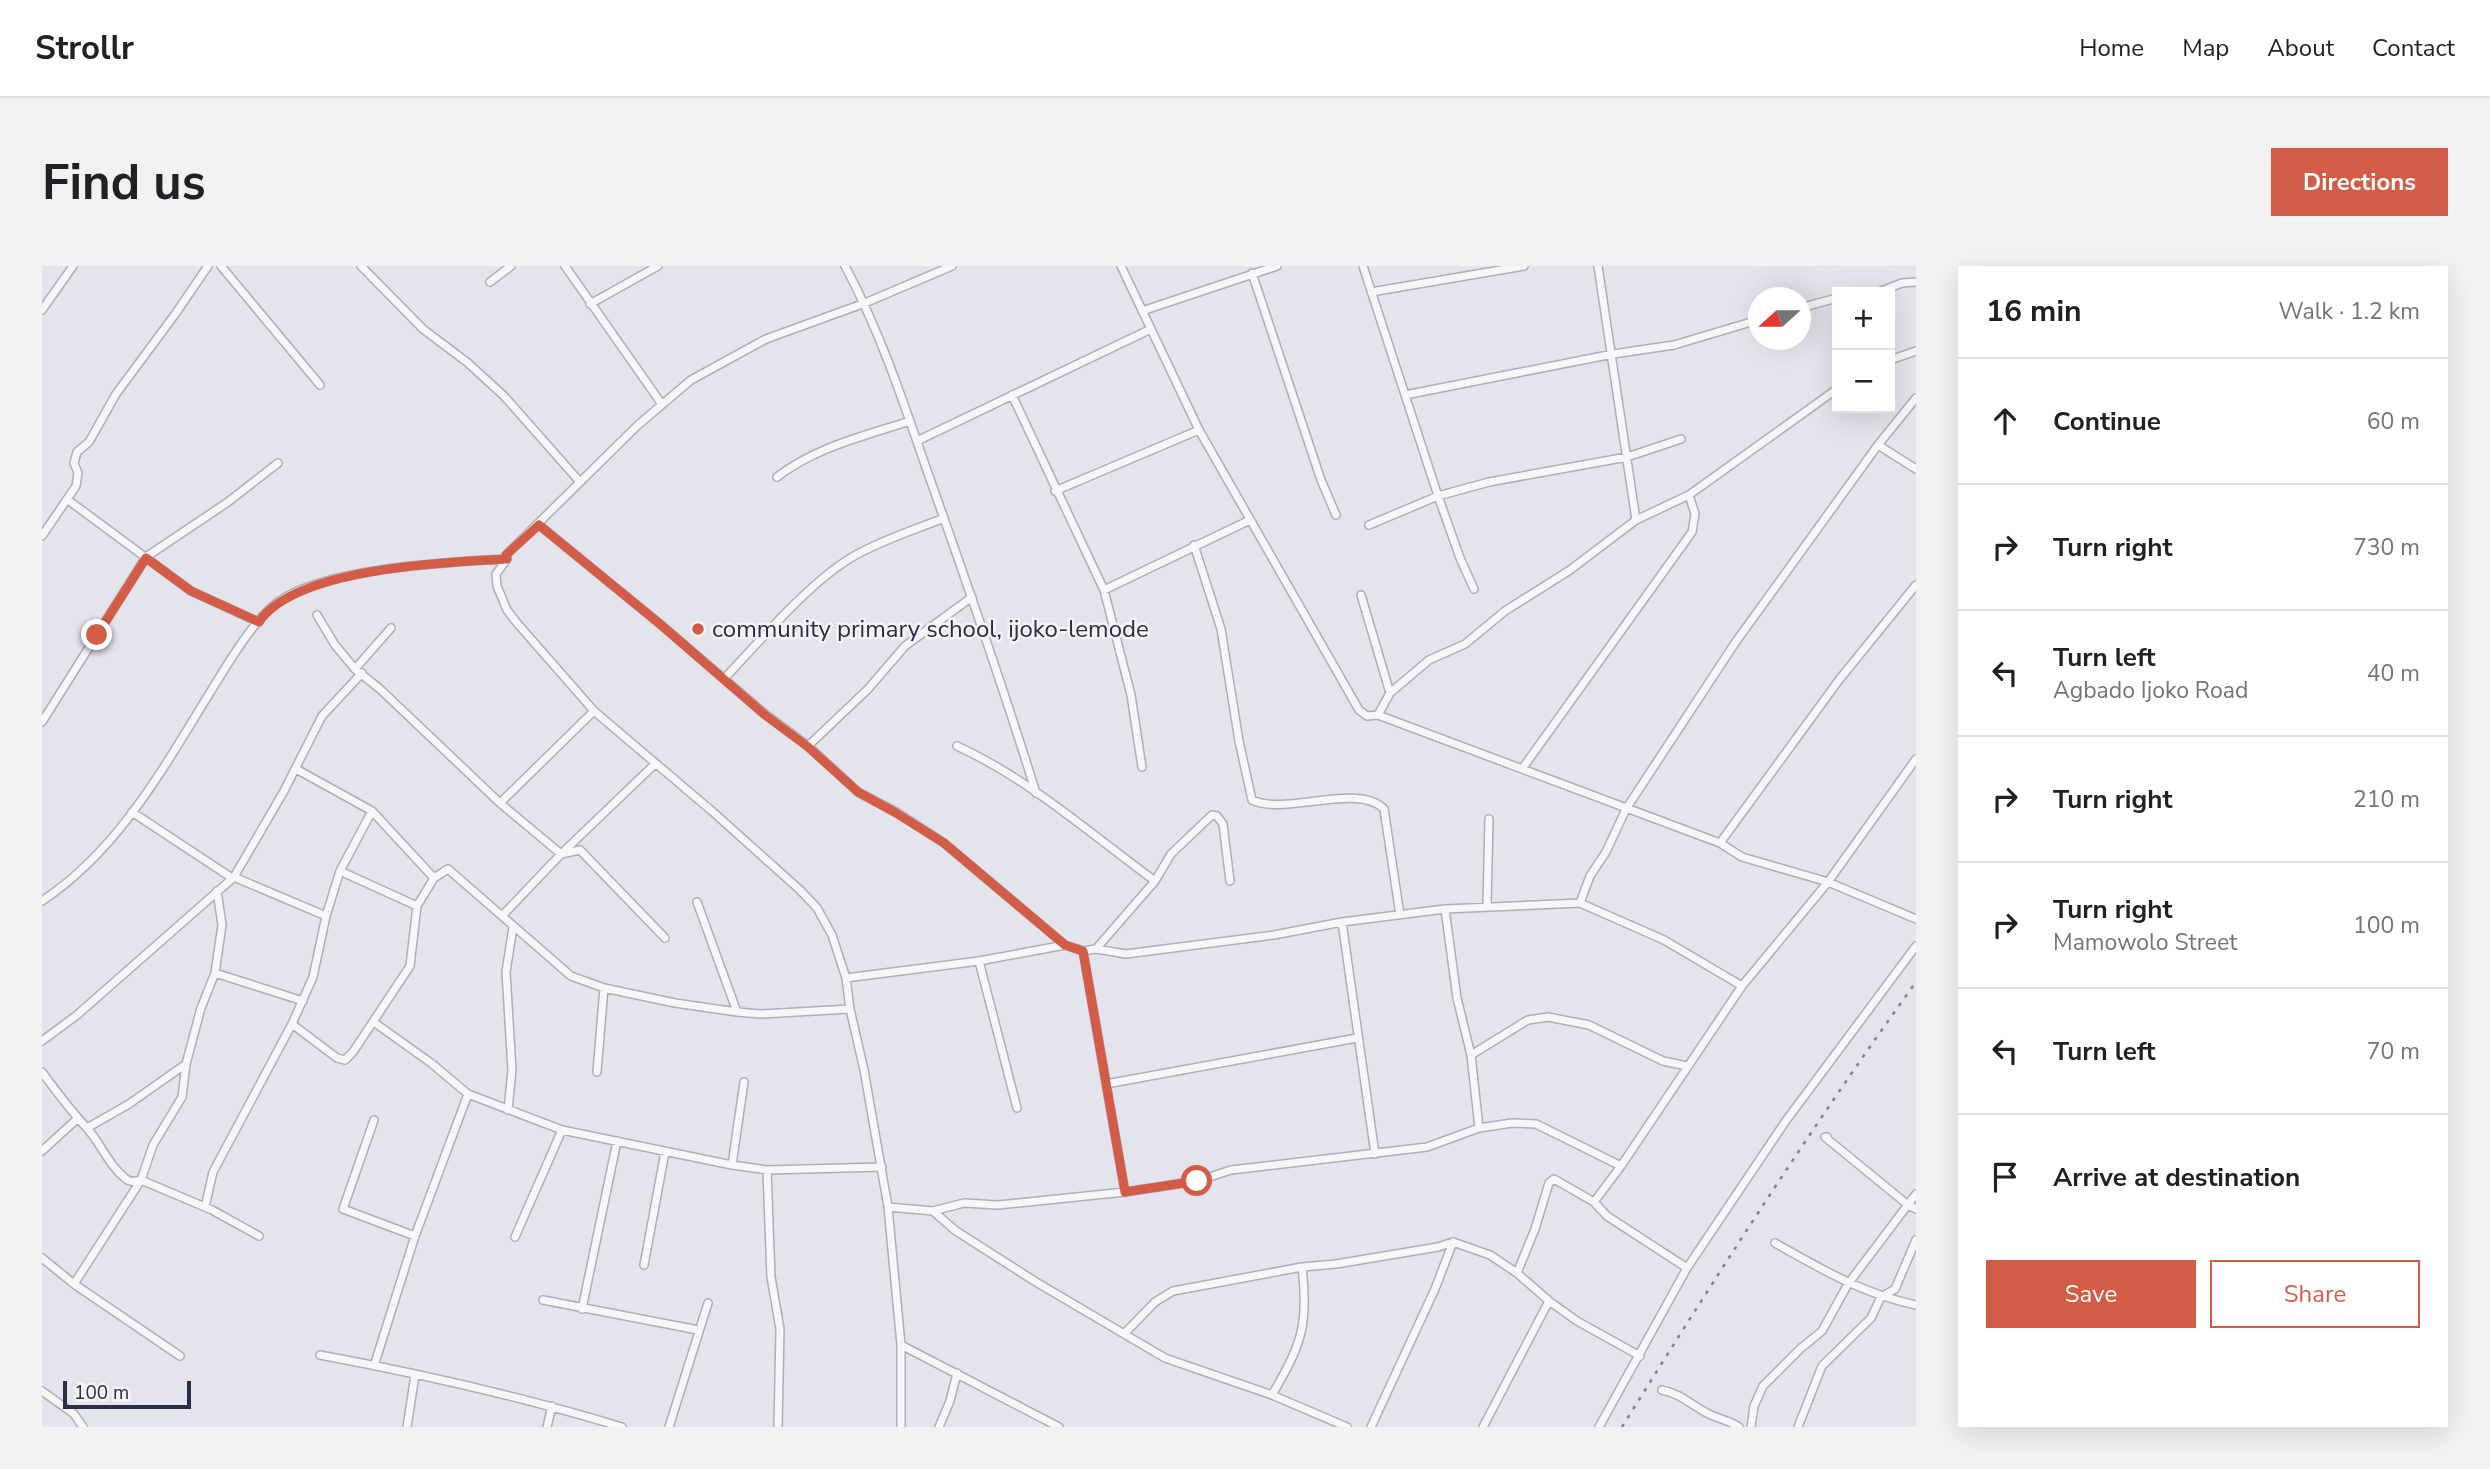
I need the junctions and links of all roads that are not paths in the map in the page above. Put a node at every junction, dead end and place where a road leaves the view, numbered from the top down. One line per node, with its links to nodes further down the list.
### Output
1 (73, 266): 24 (street)
2 (208, 266): 50 (street)
3 (220, 266): 31 (street)
4 (511, 266): 16 (street)
5 (565, 266): 22 (street)
6 (658, 266): 22 (street)
7 (845, 266): 21 (street)
8 (952, 266): 21 (street)
9 (1121, 266): 25 (street)
10 (1277, 266): 15 (street)
11 (1363, 266): 19 (street)
12 (1524, 266): 19 (street)
13 (1598, 266): 29 (street)
14 (363, 267): 46 (street)
15 (1252, 272): 25 (street); 51 (street)
16 (490, 282)
17 (1916, 282): 18 (street)
18 (1892, 287)
19 (1371, 292): 34 (street)
20 (1832, 299): 23 (street)
21 (865, 303): 36 (street); 37 (street)
22 (590, 304): 36 (street)
23 (1811, 305)
24 (42, 310)
25 (1142, 311): 27 (street)
26 (1748, 323): 29 (street)
27 (1151, 329): 33 (street); 38 (street)
28 (1916, 351): 30 (street)
29 (1613, 354): 34 (street); 42 (street)
30 (1895, 358)
31 (320, 385)
32 (1832, 393): 48 (street)
33 (1012, 395): 40 (street); 47 (street)
34 (1405, 395): 49 (street)
35 (1916, 398): 41 (street)
36 (662, 404): 46 (street)
37 (910, 421): 40 (street); 45 (street)
38 (1199, 430): 47 (street); 53 (street)
39 (1681, 439): 42 (street)
40 (917, 441): 52 (street)
41 (1878, 445): 44 (street); 84 (street)
42 (1627, 457): 49 (street); 54 (street)
43 (278, 463): 59 (street)
44 (1916, 469)
45 (777, 477)
46 (580, 482): 55 (street)
47 (1055, 491): 63 (street)
48 (1689, 495): 54 (street); 81 (street)
49 (1438, 496): 56 (street); 62 (street)
50 (68, 500): 57 (street); 59 (street)
51 (1336, 515)
52 (944, 518): 65 (street); 70 (street)
53 (1250, 520): 58 (street); 73 (street)
54 (1636, 520): 71 (street)
55 (539, 525): 60 (street); 70 (street)
56 (1369, 525)
57 (42, 536)
58 (1194, 545): 63 (street); 103 (street)
59 (146, 558): 67 (street); 74 (street)
60 (507, 559): 67 (street); 72 (street)
61 (1916, 585): 88 (street)
62 (1474, 589)
63 (1104, 590): 79 (street)
64 (1361, 595): 71 (street)
65 (972, 597): 76 (street); 82 (street)
66 (317, 615): 69 (street)
67 (259, 622): 86 (street)
68 (391, 628): 69 (street)
69 (359, 671): 80 (street); 83 (street)
70 (724, 679): 76 (street)
71 (1390, 693): 73 (street)
72 (594, 711): 78 (street); 83 (street)
73 (1378, 715): 81 (street)
74 (42, 722)
75 (957, 746): 82 (street)
76 (808, 747): 110 (street)
77 (1915, 763): 95 (street)
78 (655, 764): 89 (street); 116 (street)
79 (1142, 766)
80 (296, 769): 85 (street); 91 (street)
81 (1522, 769): 84 (street)
82 (1036, 793): 93 (street)
83 (500, 803): 89 (street)
84 (1626, 809): 88 (street); 99 (street)
85 (372, 811): 90 (street); 92 (street)
86 (132, 812): 91 (street); 97 (street)
87 (1489, 819): 100 (street)
88 (1720, 843): 95 (street)
89 (561, 854): 105 (street); 109 (street)
90 (340, 871): 101 (street); 104 (street)
91 (233, 877): 96 (street); 104 (street)
92 (434, 878): 101 (street); 105 (street)
93 (1155, 881): 94 (street); 112 (street)
94 (1230, 881)
95 (1828, 882): 106 (street); 117 (street)
96 (217, 891): 115 (street); 125 (street)
97 (42, 901)
98 (697, 902): 121 (street)
99 (1580, 902): 100 (street); 117 (street)
100 (1487, 905): 102 (street)
101 (417, 906): 122 (street)
102 (1445, 909): 103 (street); 126 (street)
103 (1400, 915): 107 (street)
104 (326, 916): 119 (street)
105 (502, 916): 108 (street)
106 (1916, 919)
107 (1342, 922): 112 (street); 124 (street)
108 (513, 927): 118 (street); 135 (street)
109 (665, 938)
110 (1065, 945): 113 (street); 114 (street)
111 (1916, 946): 168 (street)
112 (1096, 949): 113 (street)
113 (1083, 951): 132 (street)
114 (979, 961): 116 (street); 134 (street)
115 (215, 973): 119 (street); 127 (street)
116 (846, 978): 120 (street)
117 (1742, 986): 128 (street)
118 (604, 988): 121 (street); 130 (street)
119 (303, 1001): 123 (street)
120 (850, 1009): 121 (street); 148 (street)
121 (737, 1012)
122 (375, 1023): 123 (street); 133 (street)
123 (292, 1024): 156 (street)
124 (1357, 1038): 132 (street); 145 (street)
125 (42, 1041)
126 (1471, 1055): 128 (street); 139 (street)
127 (186, 1064): 138 (street); 150 (street)
128 (1688, 1066): 147 (street)
129 (42, 1072): 136 (street)
130 (597, 1072)
131 (744, 1082): 146 (street)
132 (1106, 1084): 151 (street)
133 (468, 1094): 135 (street); 160 (street)
134 (1017, 1108)
135 (508, 1111): 140 (street)
136 (77, 1119): 138 (street); 143 (street)
137 (374, 1120): 160 (street)
138 (87, 1128): 150 (street)
139 (1479, 1128): 145 (street); 147 (street)
140 (562, 1130): 142 (street); 161 (street)
141 (1827, 1137): 154 (street)
142 (617, 1142): 144 (street); 178 (street)
143 (42, 1151)
144 (665, 1152): 146 (street); 166 (street)
145 (1375, 1154): 151 (street)
146 (732, 1165): 149 (street)
147 (1621, 1166): 153 (street)
148 (882, 1167): 149 (street); 155 (street)
149 (767, 1170): 197 (street)
150 (141, 1180): 156 (street); 170 (street)
151 (1125, 1192): 158 (street)
152 (1916, 1194): 154 (street)
153 (1594, 1202): 168 (street); 169 (street)
154 (1908, 1205): 157 (street); 171 (street)
155 (888, 1207): 158 (street); 181 (street)
156 (205, 1208): 159 (street)
157 (1916, 1209)
158 (933, 1211): 180 (street)
159 (259, 1236)
160 (415, 1236): 185 (street)
161 (515, 1237)
162 (1916, 1240): 172 (street)
163 (1453, 1241): 167 (street); 169 (street); 202 (street)
164 (1775, 1243): 171 (street)
165 (42, 1258): 170 (street)
166 (644, 1265)
167 (1302, 1267): 180 (street); 190 (street)
168 (1687, 1268): 184 (street)
169 (1517, 1273): 175 (street)
170 (74, 1283): 183 (street)
171 (1848, 1284): 173 (street); 206 (street)
172 (1895, 1289): 173 (street); 177 (street)
173 (1881, 1297): 177 (street); 207 (street)
174 (543, 1300): 178 (street)
175 (1549, 1301): 184 (street); 203 (street)
176 (708, 1303): 179 (street)
177 (1913, 1304)
178 (582, 1309): 179 (street)
179 (698, 1330): 196 (street)
180 (1124, 1334): 190 (street)
181 (901, 1345): 186 (street); 198 (street)
182 (320, 1355): 185 (street)
183 (180, 1356)
184 (1640, 1356): 204 (street)
185 (374, 1366): 187 (street)
186 (957, 1373): 199 (street); 200 (street)
187 (415, 1375): 191 (street); 193 (street)
188 (1662, 1390): 205 (street)
189 (42, 1391): 192 (street)
190 (1272, 1395): 201 (street)
191 (552, 1406): 194 (street); 195 (street)
192 (83, 1427)
193 (407, 1427)
194 (547, 1427)
195 (622, 1427)
196 (669, 1427)
197 (778, 1427)
198 (901, 1427)
199 (939, 1427)
200 (1059, 1427)
201 (1347, 1427)
202 (1371, 1427)
203 (1483, 1427)
204 (1599, 1427)
205 (1739, 1427)
206 (1751, 1427)
207 (1798, 1427)

